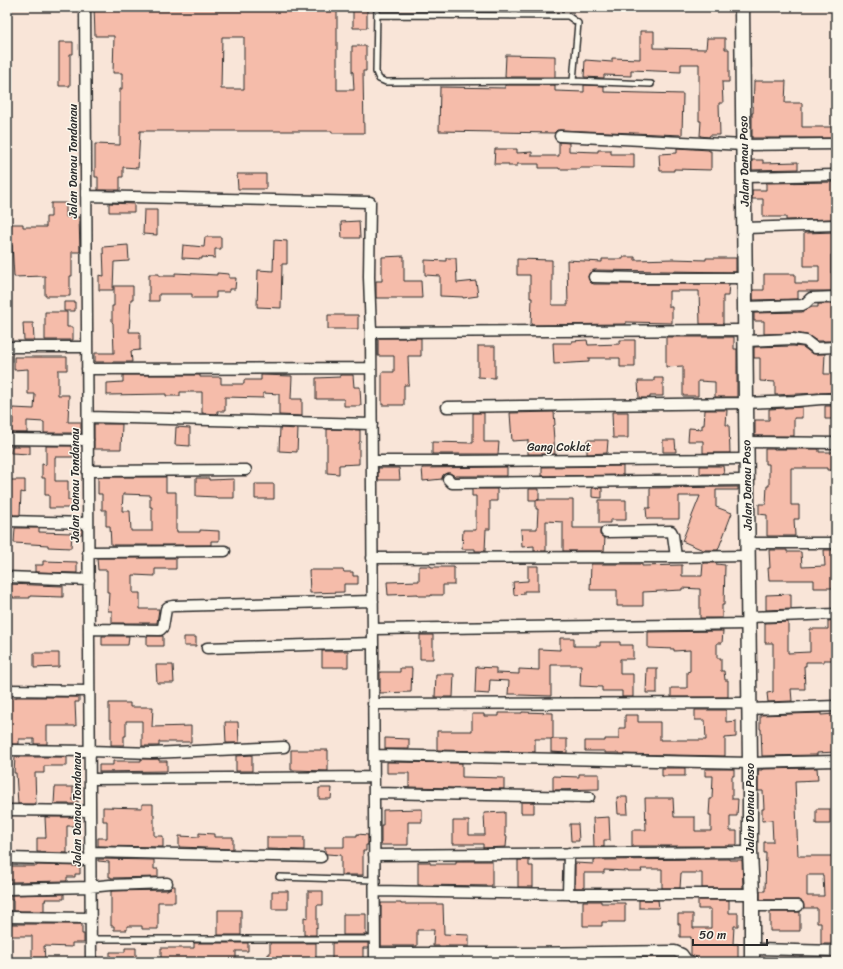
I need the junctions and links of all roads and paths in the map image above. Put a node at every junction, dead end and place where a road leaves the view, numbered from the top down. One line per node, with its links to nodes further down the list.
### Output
1 (85, 7): 12 (street, Jalan Danau Tondanau)
2 (377, 7): 4 (lane)
3 (742, 7): 9 (street, Jalan Danau Poso)
4 (377, 15): 5 (lane); 5 (lane)
5 (573, 81): 6 (lane)
6 (651, 84)
7 (560, 136): 9 (street)
8 (836, 144): 9 (street)
9 (744, 145): 11 (street, Jalan Danau Poso)
10 (836, 175): 11 (street)
11 (744, 177): 14 (street, Jalan Danau Poso)
12 (86, 196): 19 (street); 22 (street, Jalan Danau Tondanau)
13 (836, 225): 14 (street)
14 (745, 228): 16 (street, Jalan Danau Poso)
15 (594, 278): 16 (street)
16 (745, 278): 18 (street, Jalan Danau Poso)
17 (836, 296): 18 (street)
18 (746, 307): 20 (street, Jalan Danau Poso)
19 (371, 332): 20 (street); 24 (street)
20 (746, 336): 23 (street); 27 (street, Jalan Danau Poso)
21 (7, 347): 22 (street)
22 (87, 347): 25 (street, Jalan Danau Tondanau)
23 (836, 347)
24 (371, 368): 25 (street); 30 (street)
25 (87, 369): 29 (street, Jalan Danau Tondanau)
26 (836, 399): 27 (street)
27 (746, 403): 28 (street); 33 (street, Jalan Danau Poso)
28 (447, 407)
29 (88, 417): 30 (street); 32 (street, Jalan Danau Tondanau)
30 (372, 424): 36 (street)
31 (7, 439): 32 (street)
32 (88, 440): 37 (street, Jalan Danau Tondanau)
33 (747, 442): 34 (street); 35 (street, Jalan Danau Poso)
34 (836, 443)
35 (747, 459): 36 (street, Gang Coklat); 40 (street, Jalan Danau Poso)
36 (372, 461): 49 (street)
37 (88, 470): 38 (street); 42 (street, Jalan Danau Tondanau)
38 (246, 470)
39 (448, 479): 40 (street)
40 (747, 480): 45 (street, Jalan Danau Poso)
41 (7, 520): 42 (street)
42 (88, 523): 47 (street, Jalan Danau Tondanau)
43 (606, 532): 48 (street)
44 (836, 543): 45 (street)
45 (748, 550): 48 (street); 54 (street, Jalan Danau Poso)
46 (225, 551): 47 (street)
47 (88, 552): 51 (street, Jalan Danau Tondanau)
48 (676, 557): 49 (street)
49 (372, 558): 52 (street)
50 (7, 577): 51 (street)
51 (88, 580): 55 (street, Jalan Danau Tondanau)
52 (373, 601): 55 (street); 56 (street)
53 (836, 614): 54 (street)
54 (749, 620): 56 (street); 62 (street, Jalan Danau Poso)
55 (89, 629): 60 (street, Jalan Danau Tondanau)
56 (373, 629): 57 (street)
57 (373, 643): 58 (street); 61 (street)
58 (206, 648)
59 (7, 690): 60 (street)
60 (89, 691): 66 (street, Jalan Danau Tondanau)
61 (373, 704): 62 (street); 67 (street)
62 (750, 706): 63 (street); 69 (street, Jalan Danau Poso)
63 (836, 706)
64 (284, 747): 66 (street)
65 (7, 750): 66 (street)
66 (90, 751): 71 (street, Jalan Danau Tondanau)
67 (374, 755): 69 (street); 70 (street)
68 (836, 760): 69 (street)
69 (750, 763): 76 (street, Jalan Danau Poso)
70 (374, 777): 71 (street); 72 (street)
71 (90, 779): 75 (street, Jalan Danau Tondanau)
72 (374, 793): 73 (street); 78 (street)
73 (589, 797)
74 (7, 810): 75 (street)
75 (90, 811): 79 (street, Jalan Danau Tondanau)
76 (750, 852): 77 (street); 89 (street, Jalan Danau Poso)
77 (569, 853): 78 (street); 88 (street)
78 (374, 855): 83 (street)
79 (90, 856): 80 (street); 81 (street); 85 (street, Jalan Danau Tondanau)
80 (321, 857)
81 (7, 858)
82 (279, 877): 83 (lane)
83 (374, 880): 87 (street)
84 (167, 882): 85 (street)
85 (90, 887): 86 (street); 92 (street, Jalan Danau Tondanau)
86 (7, 889)
87 (374, 891): 88 (street); 94 (street)
88 (568, 894): 89 (street)
89 (752, 900): 90 (street); 96 (street, Jalan Danau Poso)
90 (798, 906)
91 (7, 918): 92 (street)
92 (91, 918): 93 (street, Jalan Danau Tondanau)
93 (91, 939): 94 (lane); 98 (street, Jalan Danau Tondanau)
94 (375, 939): 97 (street)
95 (836, 951): 96 (street)
96 (752, 955)
97 (375, 957): 99 (street)
98 (91, 962)
99 (692, 962)

